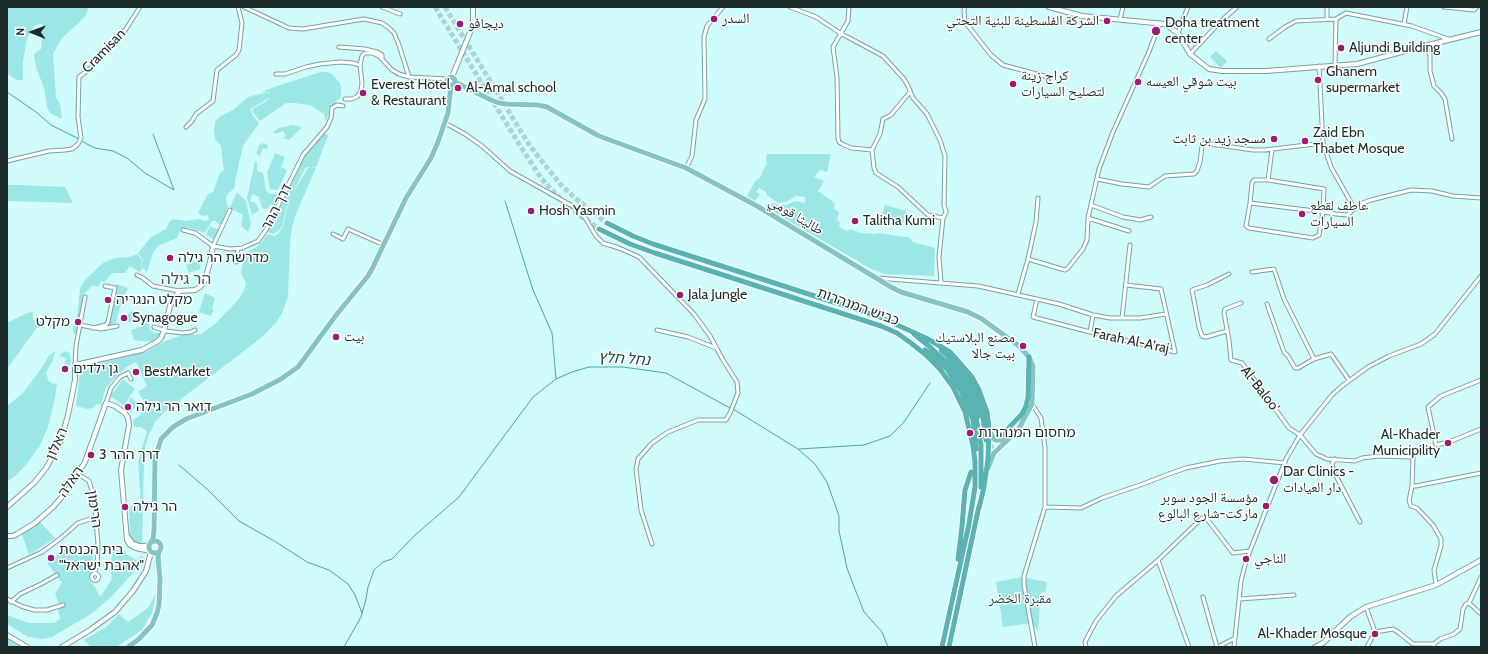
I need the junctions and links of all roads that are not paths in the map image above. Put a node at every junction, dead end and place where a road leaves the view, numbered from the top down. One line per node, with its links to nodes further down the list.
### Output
1 (140, 7): 49 (street, Cramisan)
2 (238, 7): 44 (street)
3 (244, 7): 37 (street)
4 (382, 7): 18 (street)
5 (723, 7): 50 (street)
6 (790, 7): 25 (street)
7 (849, 7): 25 (street)
8 (965, 7): 38 (street)
9 (1049, 7): 19 (street)
10 (1123, 7): 19 (street)
11 (1188, 7): 26 (street)
12 (1237, 7): 31 (street)
13 (1327, 7): 20 (street)
14 (1407, 7): 23 (street)
15 (1444, 7): 16 (street)
16 (1477, 7)
17 (474, 8): 39 (street)
18 (400, 14)
19 (1120, 19): 22 (street)
20 (1327, 19): 21 (street); 27 (street)
21 (1336, 19): 23 (street); 34 (street)
22 (1160, 23): 26 (street); 51 (street)
23 (1404, 24): 28 (street)
24 (1481, 32): 28 (street)
25 (840, 33): 40 (street); 47 (street)
26 (1178, 33): 31 (street)
27 (1269, 39)
28 (1449, 40): 29 (street)
29 (1424, 46): 34 (street); 45 (street)
30 (339, 47): 32 (street)
31 (1190, 54): 35 (street)
32 (383, 61): 33 (street); 37 (street)
33 (360, 65): 36 (street); 41 (street)
34 (1335, 65): 35 (street)
35 (1319, 66): 46 (street)
36 (276, 74)
37 (409, 77): 39 (street)
38 (1048, 77)
39 (451, 81): 43 (main road); 50 (main road, طاليثا قومي)
40 (910, 92): 47 (street); 61 (street)
41 (345, 99)
42 (343, 106): 71 (street, דרך ההר)
43 (444, 123): 68 (main road); 101 (street)
44 (186, 127)
45 (1452, 139)
46 (1323, 143): 48 (street); 57 (street)
47 (872, 150): 61 (street)
48 (1272, 150): 51 (street); 52 (street)
49 (7, 161)
50 (686, 168): 78 (main road, طاليثا قومي)
51 (1097, 179): 56 (street)
52 (1268, 180): 55 (street); 59 (street)
53 (1038, 198): 72 (street)
54 (1481, 198): 57 (street)
55 (1250, 203): 59 (street); 59 (street)
56 (1091, 205): 60 (street); 62 (street)
57 (1354, 208): 59 (street)
58 (230, 210): 70 (street)
59 (1323, 212)
60 (1151, 217)
61 (943, 218): 79 (street)
62 (1088, 218): 66 (street); 72 (street)
63 (607, 223): 98 (highway, כביש המנהרות)
64 (599, 229): 105 (highway, כביש המנהרות)
65 (183, 230): 70 (street)
66 (1129, 231)
67 (333, 234): 68 (street)
68 (384, 245): 130 (main road)
69 (1130, 245): 80 (street)
70 (213, 246): 71 (street, דרך ההר); 82 (street)
71 (238, 249): 73 (street)
72 (1028, 259): 83 (street)
73 (236, 262)
74 (1252, 272): 103 (street)
75 (1229, 274): 99 (street)
76 (137, 275): 82 (street)
77 (1481, 276): 107 (street)
78 (876, 279): 79 (street); 102 (main road, طاليثا قومي)
79 (941, 283): 83 (street)
80 (1126, 285): 88 (street, Farah Al-A'raj); 90 (street)
81 (106, 286): 93 (street)
82 (179, 291): 95 (street)
83 (1018, 294): 85 (street)
84 (85, 297): 91 (street)
85 (1037, 299): 89 (street); 100 (street, Farah Al-A'raj)
86 (1241, 303): 99 (street, Al-Baloo')
87 (1267, 304): 103 (street)
88 (1166, 314): 90 (street); 100 (street, Farah Al-A'raj)
89 (1093, 315): 90 (street); 100 (street)
90 (1122, 318)
91 (80, 326): 93 (street); 104 (street)
92 (117, 326): 93 (street)
93 (93, 328)
94 (154, 328): 95 (street)
95 (164, 330): 96 (street); 104 (street)
96 (195, 330)
97 (657, 330): 101 (street)
98 (910, 330): 105 (highway); 105 (highway)
99 (1227, 331): 113 (street, Al-Baloo')
100 (1090, 332)
101 (716, 348): 131 (street)
102 (1029, 357): 110 (main road); 114 (highway)
103 (1314, 359): 107 (street)
104 (75, 365): 123 (street, האלון)
105 (960, 378): 111 (highway); 122 (highway); 125 (highway); 142 (highway)
106 (131, 379): 109 (street)
107 (1349, 380): 113 (street)
108 (1481, 380): 112 (street)
109 (106, 403): 120 (street, האלה); 128 (street)
110 (1032, 404): 115 (main road); 124 (street)
111 (989, 428): 115 (main road); 122 (highway)
112 (1481, 429)
113 (1300, 435): 116 (street); 117 (street)
114 (1001, 436)
115 (1007, 440): 122 (main road)
116 (1335, 459): 121 (street); 127 (street)
117 (1285, 463): 124 (street); 132 (street)
118 (971, 472): 142 (highway)
119 (1481, 473): 121 (street)
120 (78, 474): 126 (street, הרימון); 129 (street, האלה)
121 (1412, 486): 140 (street)
122 (984, 490): 125 (highway)
123 (7, 507)
124 (1045, 507): 160 (street)
125 (979, 508): 159 (highway)
126 (96, 517): 136 (street); 137 (street, הרימון)
127 (1360, 522)
128 (126, 532): 130 (street); 133 (street)
129 (7, 536)
130 (152, 543): 133 (main road); 133 (main road)
131 (652, 544)
132 (1250, 551): 134 (street); 144 (street)
133 (153, 552): 156 (street); 157 (main road)
134 (1158, 560): 161 (street); 162 (street)
135 (1481, 560): 140 (street)
136 (7, 568)
137 (94, 574)
138 (57, 575): 146 (street)
139 (1481, 577): 147 (street)
140 (1436, 585): 149 (street)
141 (1294, 595): 144 (street)
142 (952, 596): 158 (highway)
143 (1203, 597): 163 (street)
144 (1240, 599): 153 (street)
145 (7, 600): 146 (street)
146 (11, 602): 148 (street)
147 (1469, 603): 150 (street); 154 (street)
148 (63, 605)
149 (1366, 607): 151 (street); 165 (street)
150 (1481, 614)
151 (1375, 632): 154 (street); 166 (street)
152 (7, 635): 155 (street)
153 (1235, 638): 163 (street); 164 (street)
154 (1433, 646)
155 (26, 647)
156 (62, 647)
157 (128, 647)
158 (942, 647)
159 (949, 647)
160 (1035, 647)
161 (1086, 647)
162 (1189, 647)
163 (1217, 647)
164 (1234, 647)
165 (1315, 647)
166 (1367, 647)

